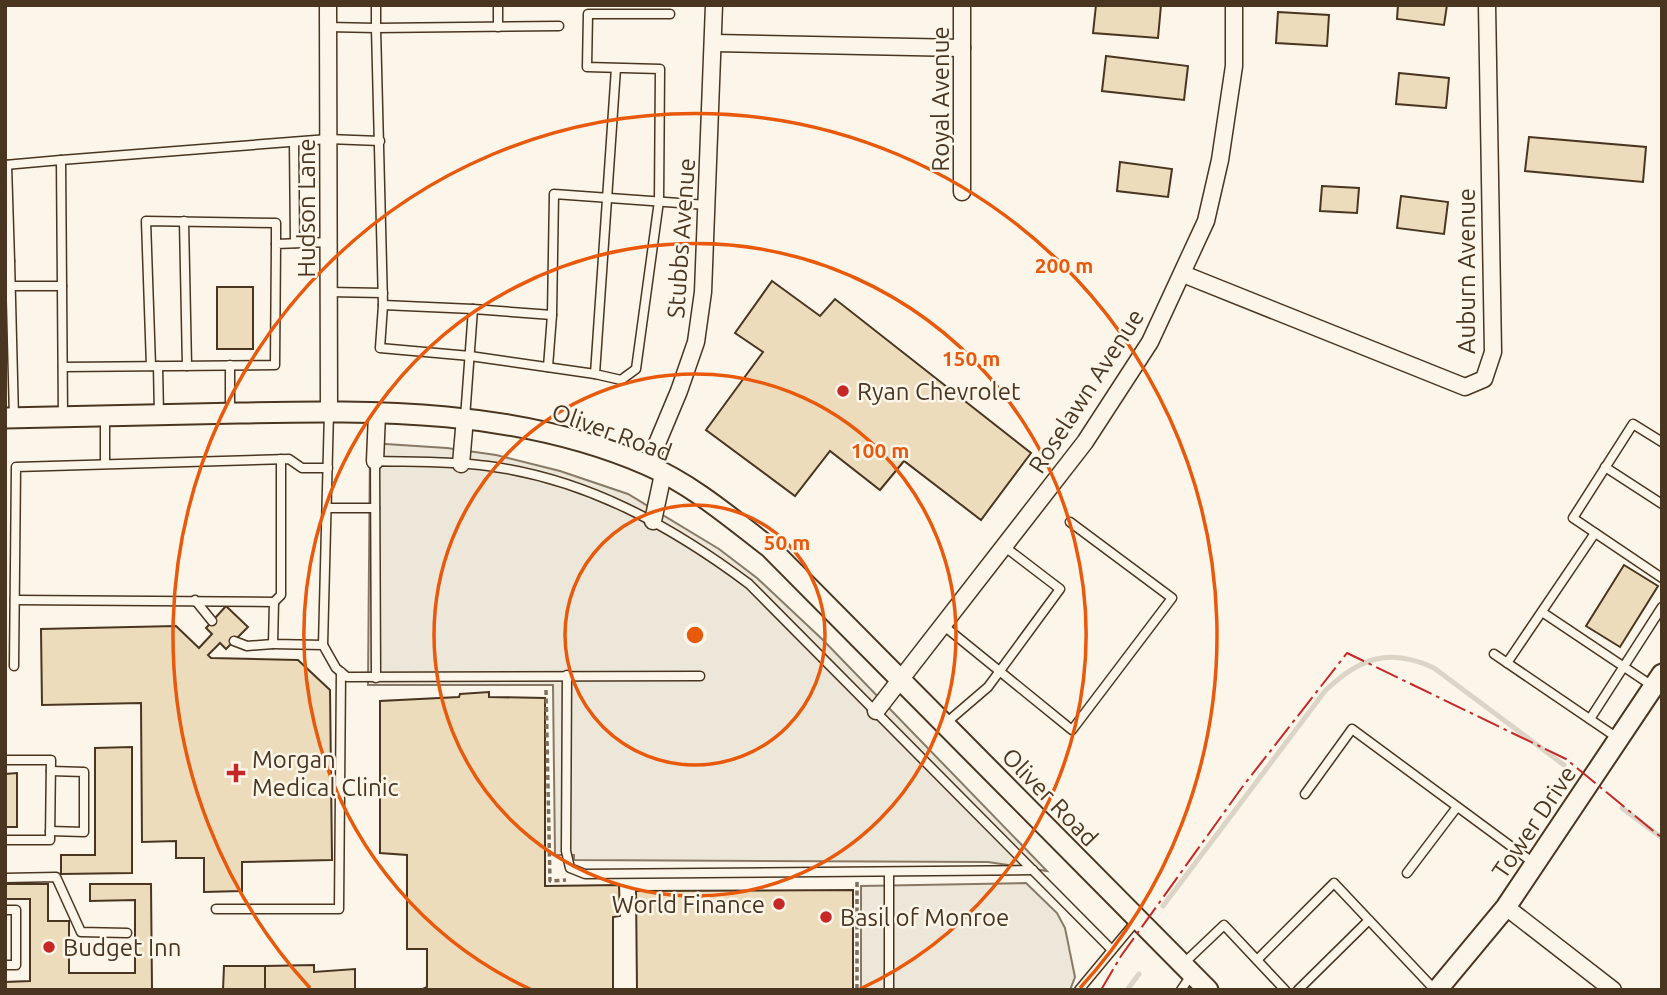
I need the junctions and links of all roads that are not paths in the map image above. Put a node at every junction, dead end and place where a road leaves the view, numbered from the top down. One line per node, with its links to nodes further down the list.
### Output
1 (328, 5): 10 (street, Hudson Lane)
2 (376, 5): 12 (lane)
3 (498, 5): 11 (lane)
4 (715, 5): 13 (street, Stubbs Avenue)
5 (962, 5): 14 (street, Royal Avenue)
6 (1234, 5): 30 (street, Roselawn Avenue)
7 (1487, 5): 30 (street, Auburn Avenue)
8 (670, 14): 15 (lane)
9 (559, 26): 11 (lane)
10 (328, 27): 12 (lane); 16 (street, Hudson Lane)
11 (498, 27): 12 (lane)
12 (376, 28): 17 (lane)
13 (715, 43): 14 (street); 24 (street, Stubbs Avenue)
14 (962, 48): 21 (street, Royal Avenue)
15 (615, 68): 22 (lane); 23 (lane)
16 (328, 139): 17 (lane); 18 (lane); 26 (street, Hudson Lane)
17 (380, 141): 34 (lane)
18 (294, 142): 19 (lane); 27 (lane)
19 (61, 160): 20 (lane); 32 (lane)
20 (6, 165): 29 (lane)
21 (962, 192)
22 (609, 196): 23 (lane); 37 (lane); 45 (lane)
23 (659, 201): 24 (lane); 45 (lane)
24 (707, 205): 61 (street, Stubbs Avenue)
25 (184, 221): 28 (lane); 40 (lane); 41 (lane)
26 (329, 242): 27 (lane); 33 (street, Hudson Lane)
27 (295, 243): 28 (lane)
28 (276, 244): 39 (lane)
29 (8, 261): 31 (lane)
30 (1183, 274): 68 (street, Roselawn Avenue)
31 (10, 286): 32 (lane); 44 (lane)
32 (62, 286): 42 (lane)
33 (329, 292): 34 (lane); 46 (street, Hudson Lane)
34 (383, 293): 35 (lane)
35 (383, 305): 36 (lane); 38 (lane)
36 (472, 309): 37 (lane); 38 (lane)
37 (552, 315): 43 (lane)
38 (470, 356): 43 (lane); 53 (lane)
39 (230, 365): 41 (lane); 47 (lane)
40 (155, 366): 41 (lane); 42 (lane); 49 (lane)
41 (187, 366)
42 (63, 367): 51 (lane)
43 (548, 367): 45 (lane)
44 (9, 368): 52 (lane)
45 (594, 374)
46 (330, 411): 47 (street, Oliver Road); 48 (street, Oliver Road); 60 (lane)
47 (230, 413): 49 (street, Oliver Road)
48 (377, 414): 53 (street, Oliver Road); 56 (street)
49 (159, 415): 50 (street, Oliver Road)
50 (106, 416): 51 (street, Oliver Road); 57 (lane)
51 (64, 417): 52 (street, Oliver Road)
52 (9, 418)
53 (465, 418): 58 (street); 61 (street, Oliver Road)
54 (1662, 442): 59 (lane)
55 (281, 459): 57 (lane); 60 (lane); 72 (lane)
56 (375, 461): 58 (lane); 64 (lane)
57 (104, 462): 70 (lane)
58 (461, 464): 65 (lane)
59 (1605, 467): 62 (lane); 67 (lane)
60 (328, 468): 63 (lane)
61 (655, 470): 65 (street, Stubbs Avenue); 89 (street, Oliver Road)
62 (1662, 504)
63 (327, 508): 64 (lane); 79 (lane)
64 (375, 508): 88 (lane)
65 (653, 521): 91 (lane)
66 (1070, 522): 84 (lane)
67 (1595, 533): 69 (lane); 74 (lane)
68 (1005, 547): 76 (street, Roselawn Avenue); 84 (lane)
69 (1662, 578)
70 (15, 600): 71 (lane); 82 (lane)
71 (195, 600): 72 (lane); 75 (lane)
72 (274, 602): 78 (lane)
73 (1662, 607): 83 (lane)
74 (1542, 612): 81 (lane); 83 (lane)
75 (212, 621)
76 (944, 626): 84 (lane); 89 (street, Roselawn Avenue)
77 (234, 641): 78 (lane)
78 (273, 645): 79 (lane)
79 (323, 645): 85 (lane)
80 (1494, 654): 81 (lane)
81 (1507, 663): 92 (lane)
82 (14, 666)
83 (1624, 667): 90 (lane); 92 (lane)
84 (1000, 671): 93 (lane)
85 (341, 672): 88 (lane); 107 (lane)
86 (567, 675): 87 (lane); 88 (lane); 103 (lane)
87 (700, 676)
88 (376, 678)
89 (902, 680): 91 (street, Roselawn Avenue); 93 (street, Oliver Road)
90 (1658, 681): 94 (street, Tower Drive)
91 (876, 711): 102 (lane)
92 (1590, 719): 94 (lane)
93 (945, 724): 109 (street, Oliver Road)
94 (1619, 738): 101 (street, Tower Drive)
95 (5, 760): 96 (lane)
96 (51, 771): 99 (lane); 99 (lane)
97 (1305, 794): 98 (lane)
98 (1457, 807): 101 (lane); 104 (lane)
99 (50, 831): 100 (lane)
100 (5, 840)
101 (1535, 864): 106 (street, Tower Drive)
102 (1033, 870): 103 (lane); 112 (lane)
103 (889, 872): 116 (lane)
104 (1407, 873)
105 (5, 878): 111 (lane)
106 (1506, 907): 121 (street, Tower Drive); 122 (street)
107 (216, 909)
108 (5, 910): 114 (lane)
109 (1137, 920): 112 (lane); 115 (street, Oliver Road)
110 (1369, 920): 113 (lane); 120 (lane); 121 (lane)
111 (127, 933)
112 (1110, 948): 117 (lane)
113 (1257, 960): 115 (lane); 119 (lane)
114 (5, 965)
115 (1185, 976): 118 (street, Oliver Road)
116 (889, 990)
117 (1079, 990)
118 (1208, 990)
119 (1285, 990)
120 (1298, 990)
121 (1436, 990)
122 (1613, 990)

